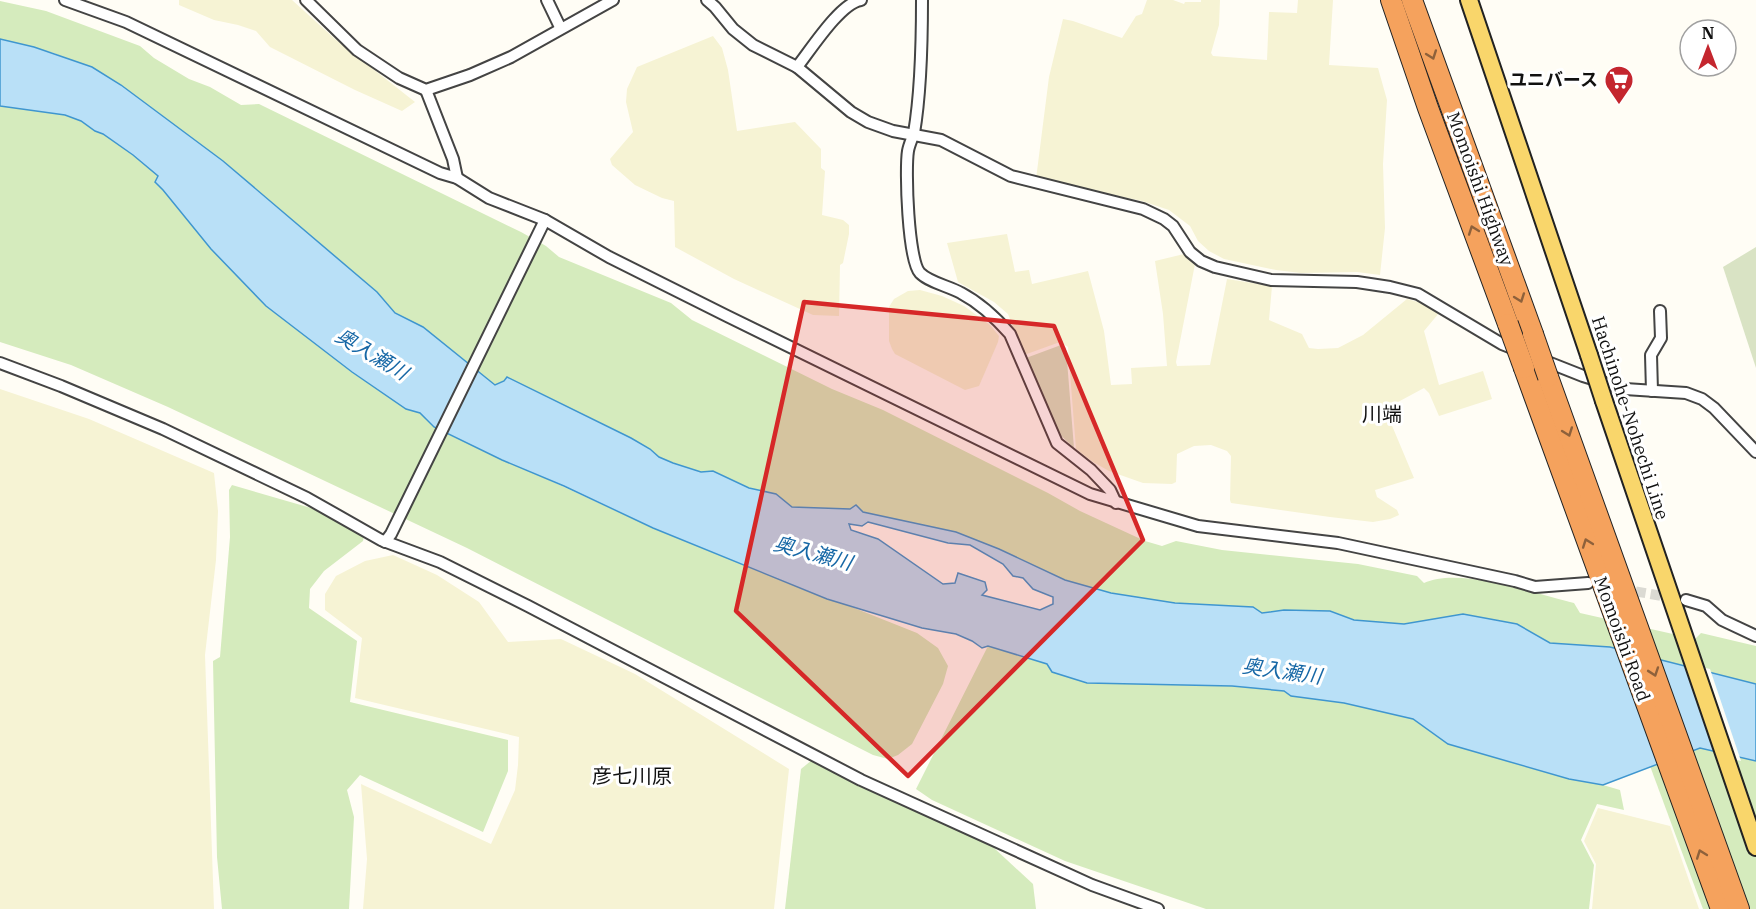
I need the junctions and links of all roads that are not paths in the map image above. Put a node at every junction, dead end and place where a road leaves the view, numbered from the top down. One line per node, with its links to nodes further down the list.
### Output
1 (65, 0): 16 (street)
2 (306, 0): 14 (street)
3 (547, 0): 12 (street)
4 (613, 0): 12 (street)
5 (707, 0): 13 (street)
6 (856, 0): 7 (street); 13 (street)
7 (861, 0)
8 (922, 0): 15 (street)
9 (1391, 0): 20 (highway, Momoishi Highway, one-way to 9, bridge)
10 (1412, 0): 21 (highway, Momoishi Highway, one-way to 21, bridge)
11 (1469, 0): 29 (main road, Hachinohe-Nohechi Line, bridge)
12 (560, 27): 14 (street)
13 (797, 67): 15 (street)
14 (426, 90): 16 (street)
15 (913, 135): 22 (street); 24 (street)
16 (458, 178): 17 (street)
17 (544, 224): 24 (street); 25 (street)
18 (1660, 311): 22 (street)
19 (0, 363): 25 (street)
20 (1524, 368): 31 (highway, Momoishi Road, one-way to 20)
21 (1548, 377): 32 (highway, Momoishi Road, one-way to 32)
22 (1652, 391): 23 (street)
23 (1756, 452)
24 (1116, 502): 26 (street)
25 (388, 538): 30 (street)
26 (1588, 584)
27 (1686, 600): 28 (street)
28 (1756, 636)
29 (1756, 847)
30 (1158, 909)
31 (1721, 909)
32 (1739, 909)

